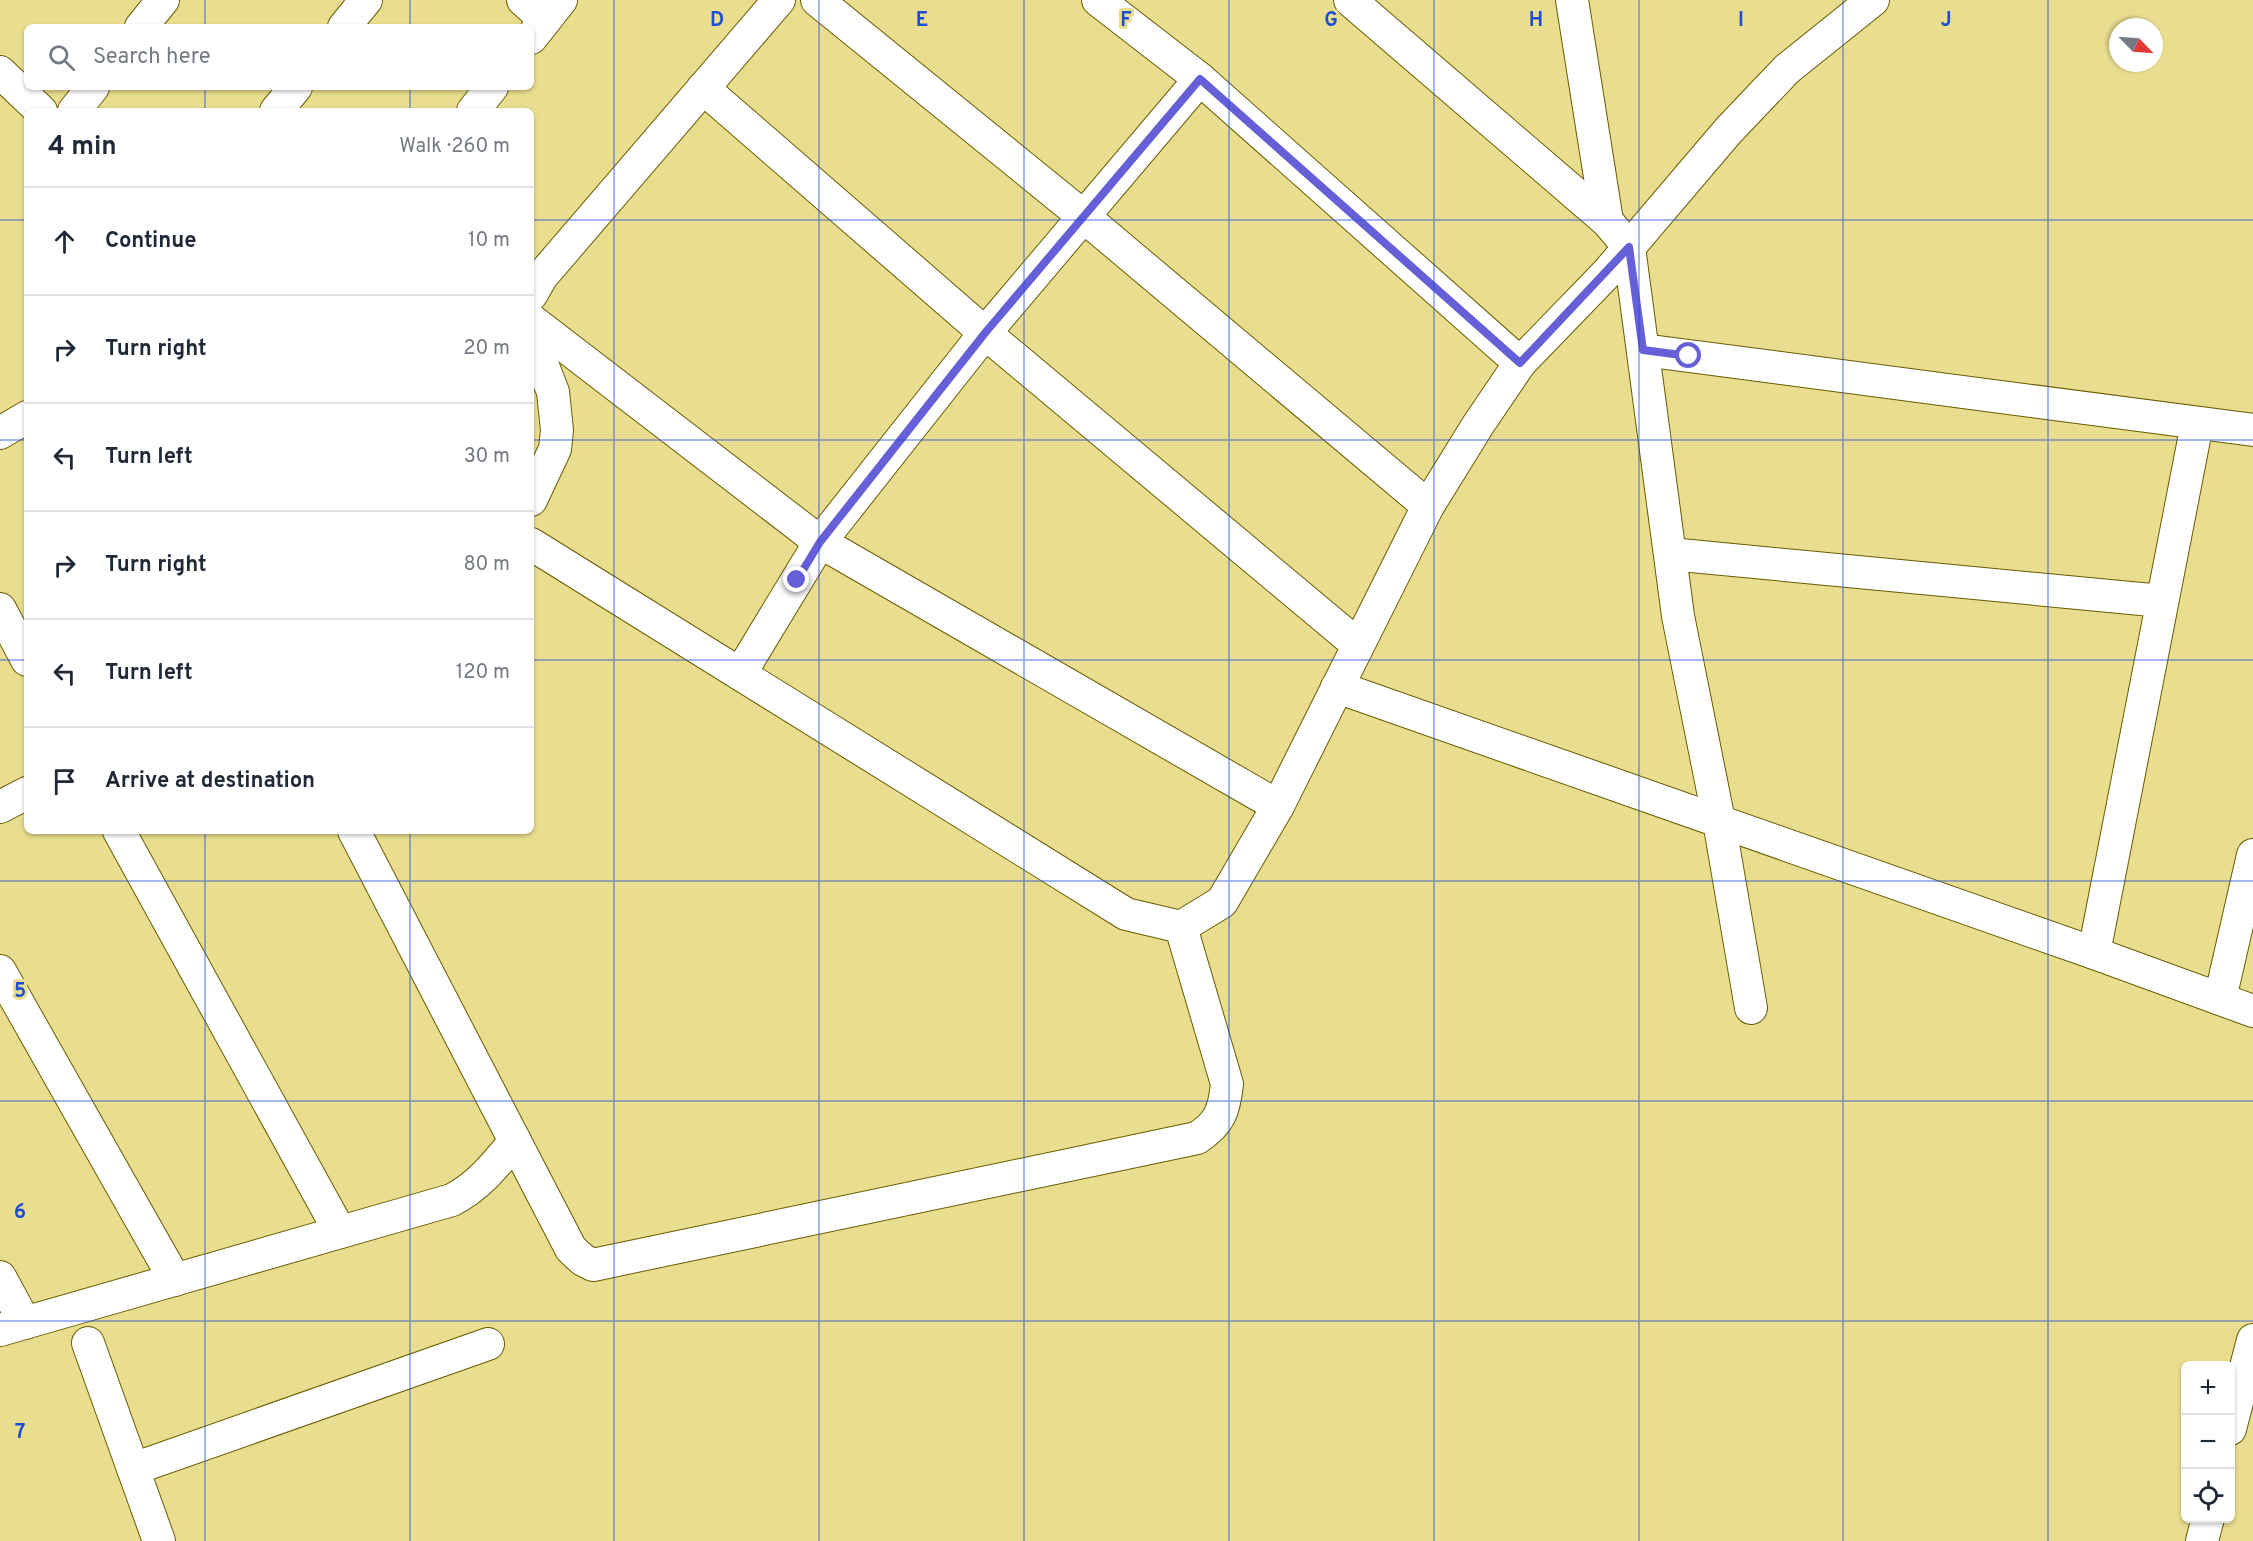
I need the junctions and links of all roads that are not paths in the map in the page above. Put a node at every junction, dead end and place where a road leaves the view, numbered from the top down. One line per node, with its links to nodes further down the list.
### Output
1 (163, 0): 9 (street)
2 (366, 0): 10 (street)
3 (779, 0): 13 (street)
4 (817, 0): 21 (street)
5 (1098, 0): 12 (street)
6 (1350, 0): 22 (street)
7 (1572, 0): 22 (street)
8 (1873, 0): 23 (street)
9 (143, 24)
10 (346, 24)
11 (0, 72): 17 (street)
12 (1200, 79): 21 (street); 29 (street)
13 (703, 88): 24 (street); 26 (street)
14 (91, 90): 18 (street)
15 (294, 90): 19 (street)
16 (490, 90): 20 (street)
17 (38, 108)
18 (76, 108)
19 (278, 108)
20 (475, 108)
21 (1083, 216): 26 (street); 35 (street)
22 (1606, 221): 23 (street)
23 (1629, 247): 28 (street); 29 (street)
24 (534, 290)
25 (534, 323): 36 (street)
26 (985, 333): 36 (street); 41 (street)
27 (534, 343): 34 (street)
28 (1643, 350): 31 (street); 38 (street)
29 (1520, 363): 35 (street)
30 (24, 419): 33 (street)
31 (2197, 424): 32 (street); 39 (street)
32 (2253, 430)
33 (0, 432)
34 (534, 494)
35 (1428, 506): 41 (street)
36 (820, 542): 43 (street); 46 (street)
37 (534, 546): 43 (street)
38 (1670, 554): 39 (street); 48 (street)
39 (2162, 601): 53 (street)
40 (0, 609): 42 (street)
41 (1358, 645): 44 (street)
42 (24, 654)
43 (740, 674): 52 (street)
44 (1338, 687): 46 (street); 48 (street)
45 (24, 795): 47 (street)
46 (1278, 806): 52 (street)
47 (0, 807)
48 (1719, 821): 53 (street); 56 (street)
49 (121, 834): 59 (street)
50 (356, 834): 58 (street)
51 (2253, 855): 55 (street)
52 (1181, 927): 58 (street)
53 (2094, 953): 55 (street)
54 (0, 970): 61 (street)
55 (2220, 999): 57 (street)
56 (1750, 1008)
57 (2253, 1011)
58 (515, 1141): 59 (street)
59 (340, 1232): 61 (street)
60 (0, 1277): 62 (street)
61 (175, 1280): 62 (street)
62 (12, 1327)
63 (2253, 1340): 66 (street)
64 (88, 1343): 67 (street)
65 (488, 1344): 67 (street)
66 (2234, 1415)
67 (133, 1469): 69 (street)
68 (2207, 1523): 70 (street)
69 (159, 1541)
70 (2202, 1541)

